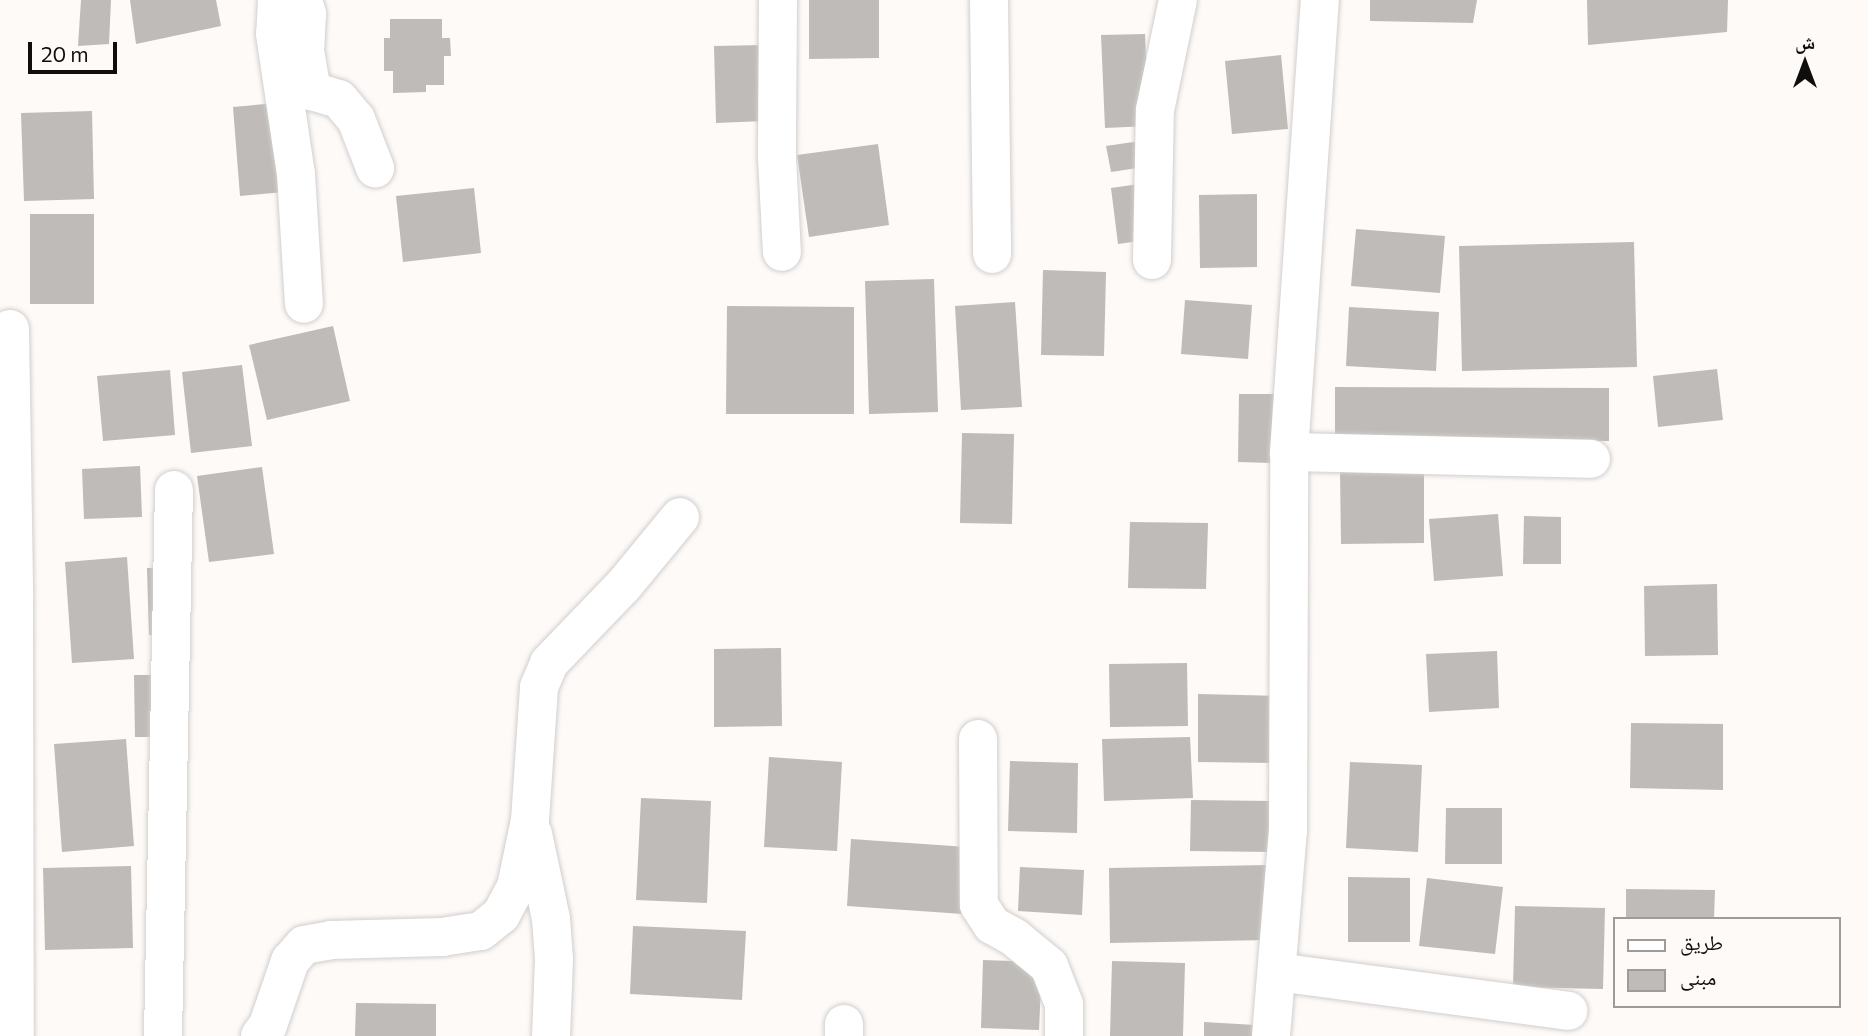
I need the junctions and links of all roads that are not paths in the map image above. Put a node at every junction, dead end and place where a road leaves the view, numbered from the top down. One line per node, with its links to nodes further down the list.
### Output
1 (276, 0): 11 (street)
2 (303, 0): 7 (street)
3 (778, 0): 8 (street)
4 (989, 0): 9 (street)
5 (1178, 0): 10 (street)
6 (1320, 0): 13 (street)
7 (375, 168)
8 (782, 252)
9 (992, 254)
10 (1152, 260)
11 (304, 304)
12 (10, 329): 21 (street)
13 (1290, 452): 14 (street); 19 (street)
14 (1591, 459)
15 (174, 490): 22 (street)
16 (680, 517): 18 (street)
17 (978, 739): 25 (street)
18 (530, 820): 23 (street); 24 (street)
19 (1277, 972): 20 (street); 26 (street)
20 (1568, 1011)
21 (15, 1036)
22 (163, 1036)
23 (261, 1036)
24 (551, 1036)
25 (1064, 1036)
26 (1270, 1036)

